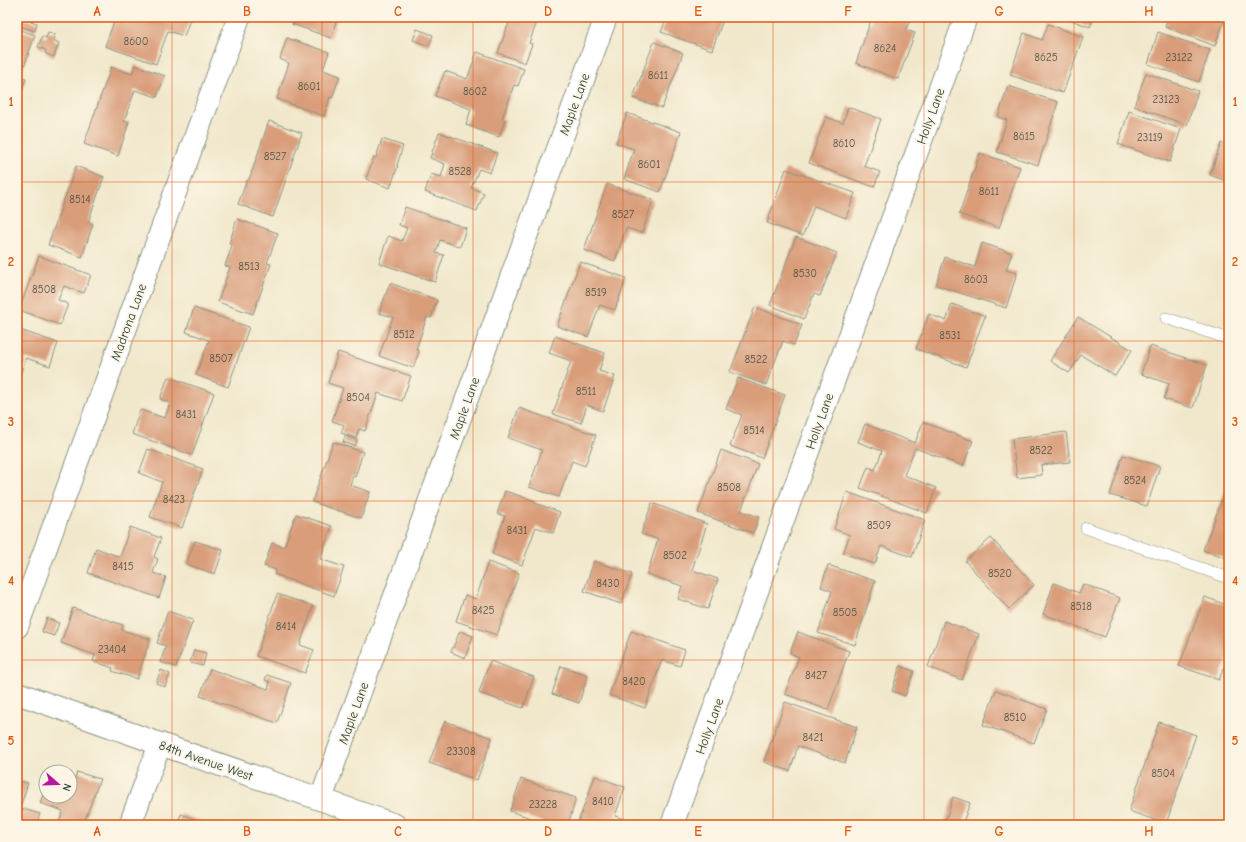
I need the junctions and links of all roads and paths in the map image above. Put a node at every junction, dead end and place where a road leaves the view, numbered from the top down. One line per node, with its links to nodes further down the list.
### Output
1 (239, 17): 8 (street, Madrona Lane)
2 (606, 17): 11 (street, Maple Lane)
3 (966, 17): 15 (street, Holly Lane)
4 (1166, 318): 5 (lane)
5 (1229, 339)
6 (1086, 528): 7 (lane)
7 (1229, 578)
8 (17, 628)
9 (17, 693): 10 (street, 84th Avenue West)
10 (160, 744): 11 (street, 84th Avenue West); 13 (street)
11 (321, 800): 12 (street, 84th Avenue West)
12 (360, 819): 14 (street, 84th Avenue West)
13 (130, 825)
14 (395, 825)
15 (672, 825)

